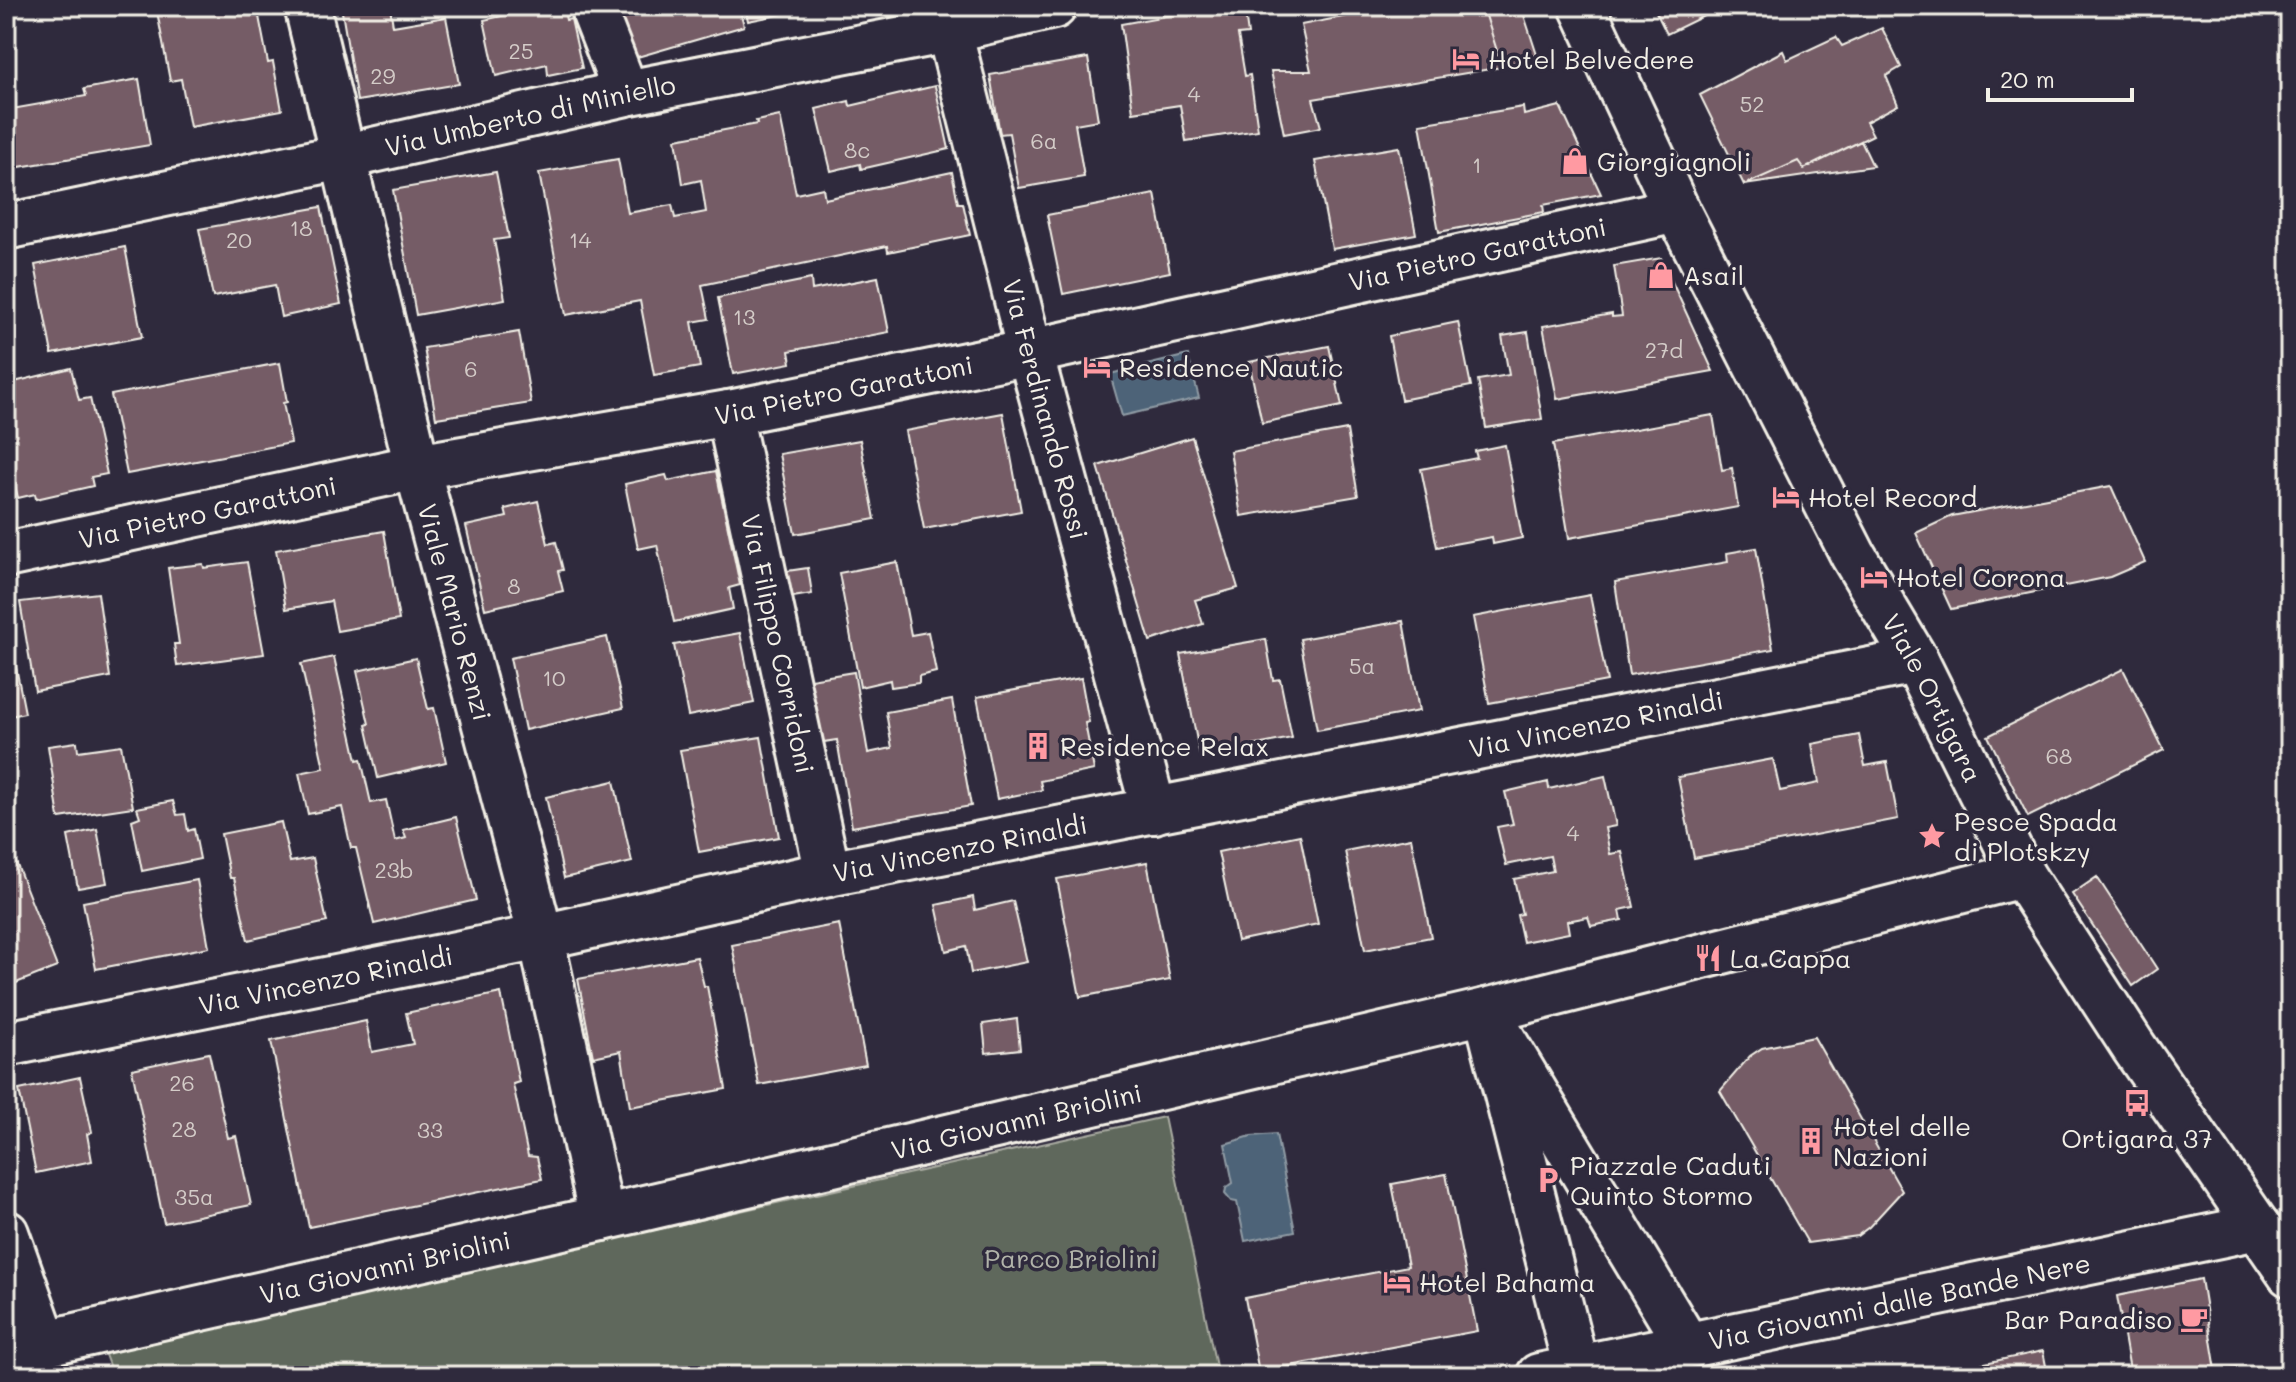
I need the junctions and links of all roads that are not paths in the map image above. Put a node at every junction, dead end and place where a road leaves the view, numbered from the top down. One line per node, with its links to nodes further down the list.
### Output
1 (307, 6): 7 (street, Viale Mario Renzi)
2 (592, 6): 6 (street)
3 (1054, 6): 5 (street, Via Umberto di Miniello)
4 (1582, 6): 8 (street, Viale Ortigara)
5 (946, 18): 6 (street, Via Umberto di Miniello); 10 (street, Via Ferdinando Rossi)
6 (626, 93): 7 (street, Via Umberto di Miniello)
7 (342, 157): 9 (street, Via Umberto di Miniello); 12 (street, Viale Mario Renzi)
8 (1677, 210): 10 (street, Via Pietro Garattoni); 14 (street, Viale Ortigara)
9 (6, 227)
10 (1030, 352): 11 (street, Via Pietro Garattoni); 15 (street, Via Ferdinando Rossi)
11 (729, 413): 12 (street, Via Pietro Garattoni); 16 (street, Via Filippo Corridoni)
12 (417, 467): 13 (street, Via Pietro Garattoni); 18 (street, Viale Mario Renzi)
13 (6, 555)
14 (1916, 661): 15 (street, Via Vincenzo Rinaldi); 17 (street, Viale Ortigara)
15 (1154, 811): 16 (street, Via Vincenzo Rinaldi)
16 (828, 874): 18 (street, Via Vincenzo Rinaldi)
17 (2022, 875): 19 (street, Via Giovanni Briolini); 22 (street, Viale Ortigara)
18 (541, 937): 20 (street, Via Vincenzo Rinaldi); 21 (street, Viale Mario Renzi)
19 (1486, 1011): 21 (street, Via Giovanni Briolini); 25 (street); 27 (street)
20 (6, 1044)
21 (602, 1218): 26 (street, Via Giovanni Briolini)
22 (2258, 1227): 24 (street, Viale Ortigara); 25 (street, Via Giovanni dalle Bande Nere)
23 (6, 1233): 26 (street)
24 (2290, 1274)
25 (1687, 1345): 27 (street, Via Giovanni dalle Bande Nere)
26 (26, 1347)
27 (1558, 1372)

